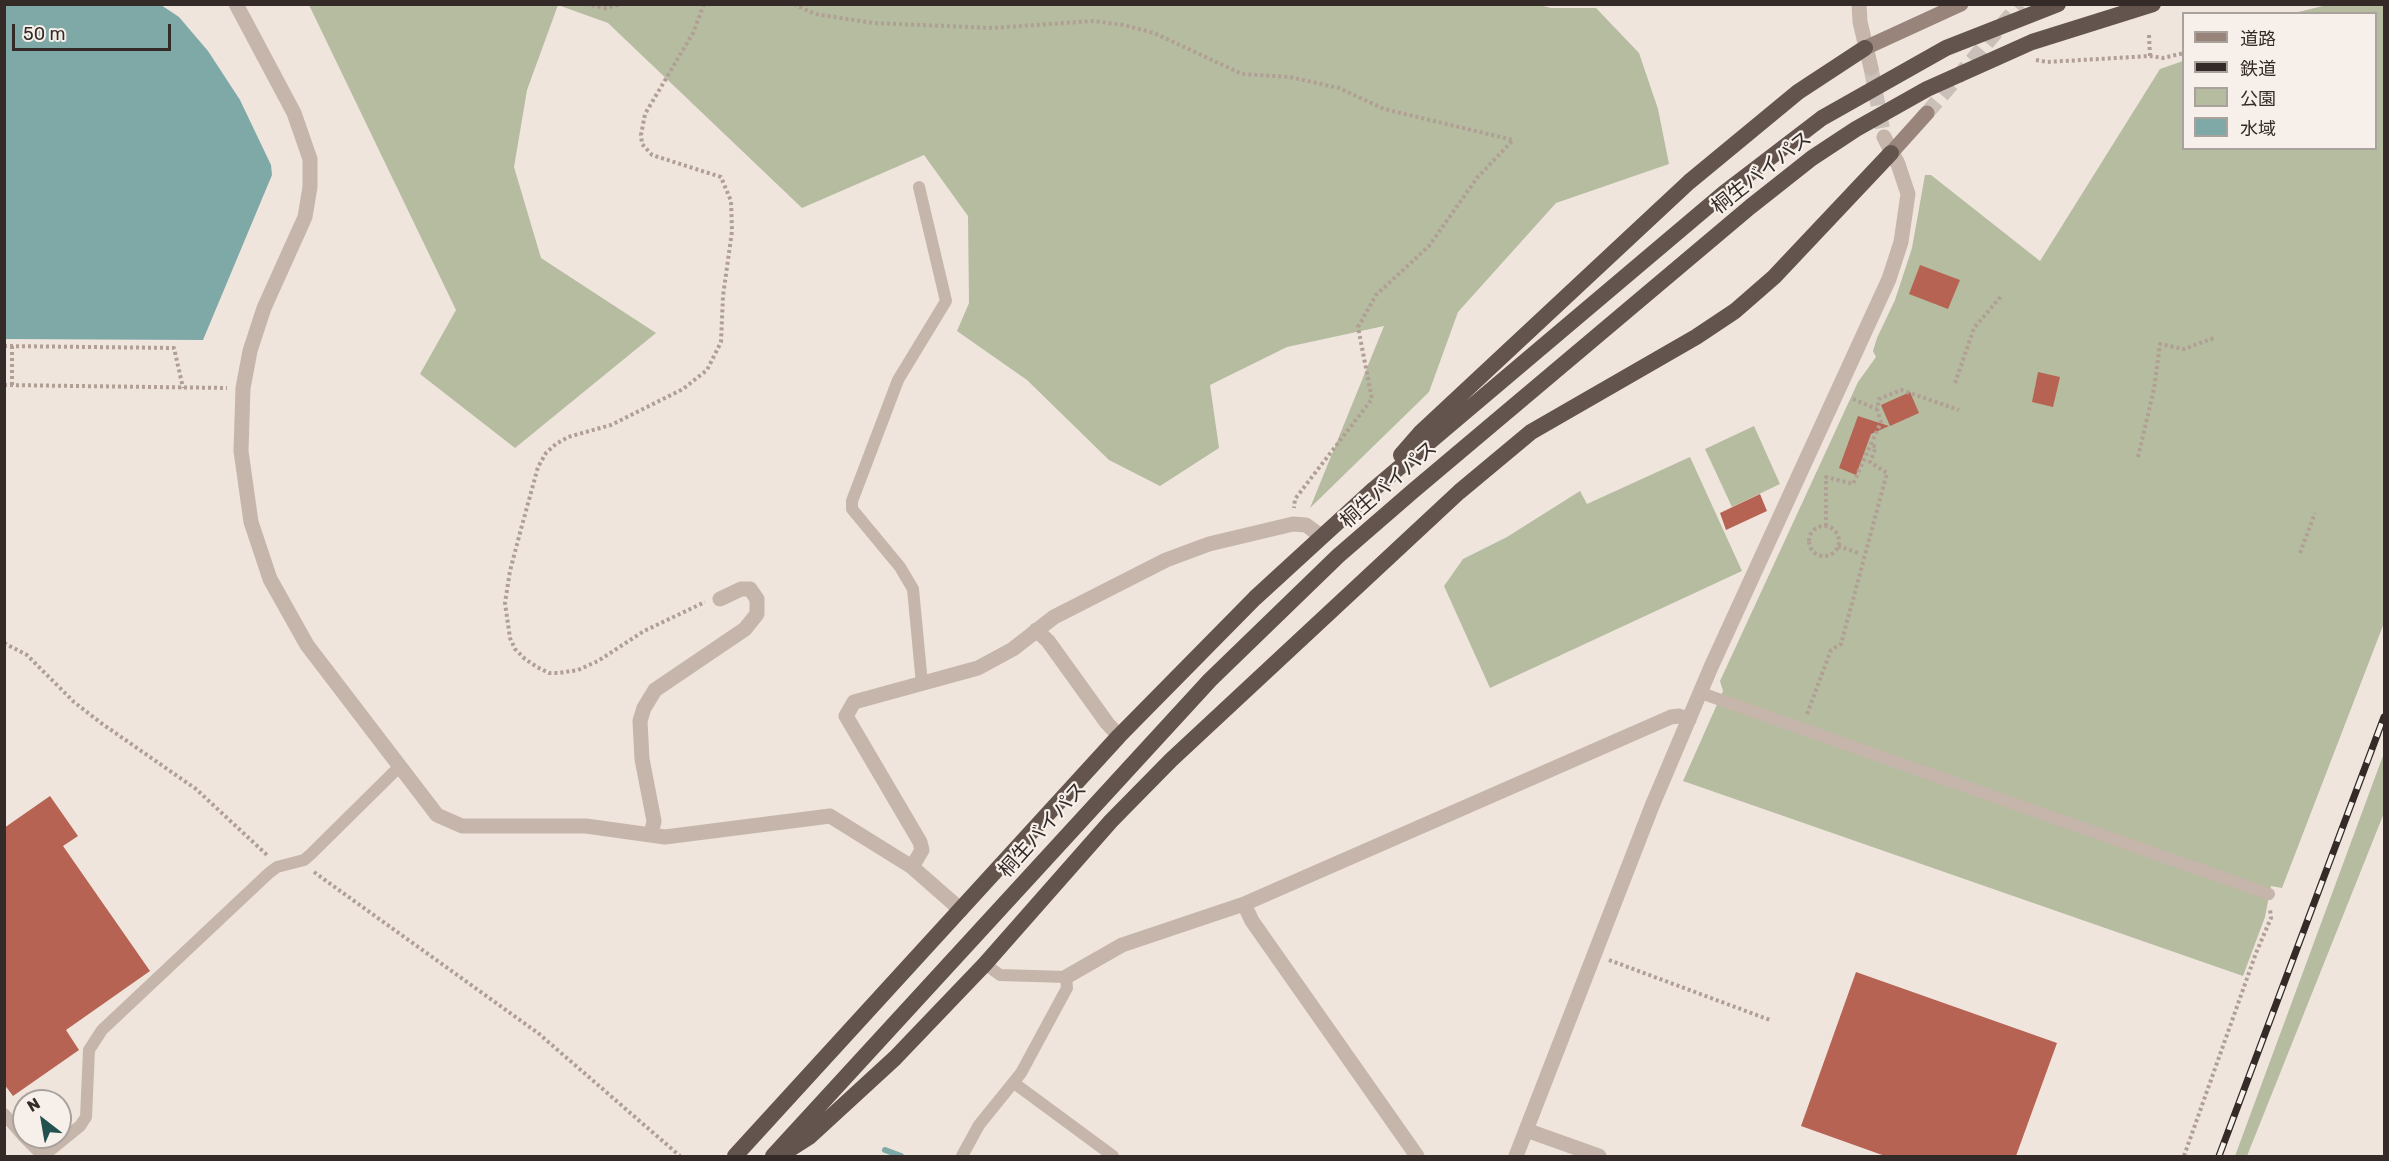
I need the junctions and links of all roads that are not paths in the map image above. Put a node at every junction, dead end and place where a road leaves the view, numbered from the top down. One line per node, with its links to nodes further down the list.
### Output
1 (236, 4): 20 (street)
2 (1859, 4): 6 (street)
3 (1961, 4): 6 (main road)
4 (2058, 4): 12 (highway, 桐生バイパス)
5 (2153, 4): 32 (highway, 桐生バイパス)
6 (1865, 48): 7 (street); 12 (highway)
7 (1871, 68)
8 (1927, 113): 10 (main road)
9 (1884, 136): 10 (street)
10 (1891, 153): 17 (street); 26 (highway)
11 (919, 187): 16 (lane)
12 (1374, 489): 13 (highway, 桐生バイパス)
13 (1321, 536): 15 (street); 19 (highway, 桐生バイパス)
14 (720, 599): 21 (street)
15 (1036, 630): 16 (street); 19 (street)
16 (922, 684): 22 (street)
17 (1701, 693): 18 (street); 23 (lane)
18 (1689, 720): 24 (street); 29 (street)
19 (1119, 736): 25 (highway, 桐生バイパス)
20 (400, 766): 21 (street); 30 (lane)
21 (651, 835): 22 (street)
22 (912, 867): 25 (street)
23 (2269, 894)
24 (1244, 904): 27 (street); 35 (street)
25 (961, 910): 31 (highway, 桐生バイパス)
26 (985, 964): 27 (lane); 32 (highway)
27 (1066, 977): 28 (lane)
28 (1014, 1083): 33 (lane); 34 (lane)
29 (1526, 1130): 36 (street); 37 (street)
30 (43, 1156)
31 (735, 1156)
32 (775, 1156)
33 (962, 1156)
34 (1113, 1156)
35 (1417, 1156)
36 (1516, 1156)
37 (1599, 1156)

